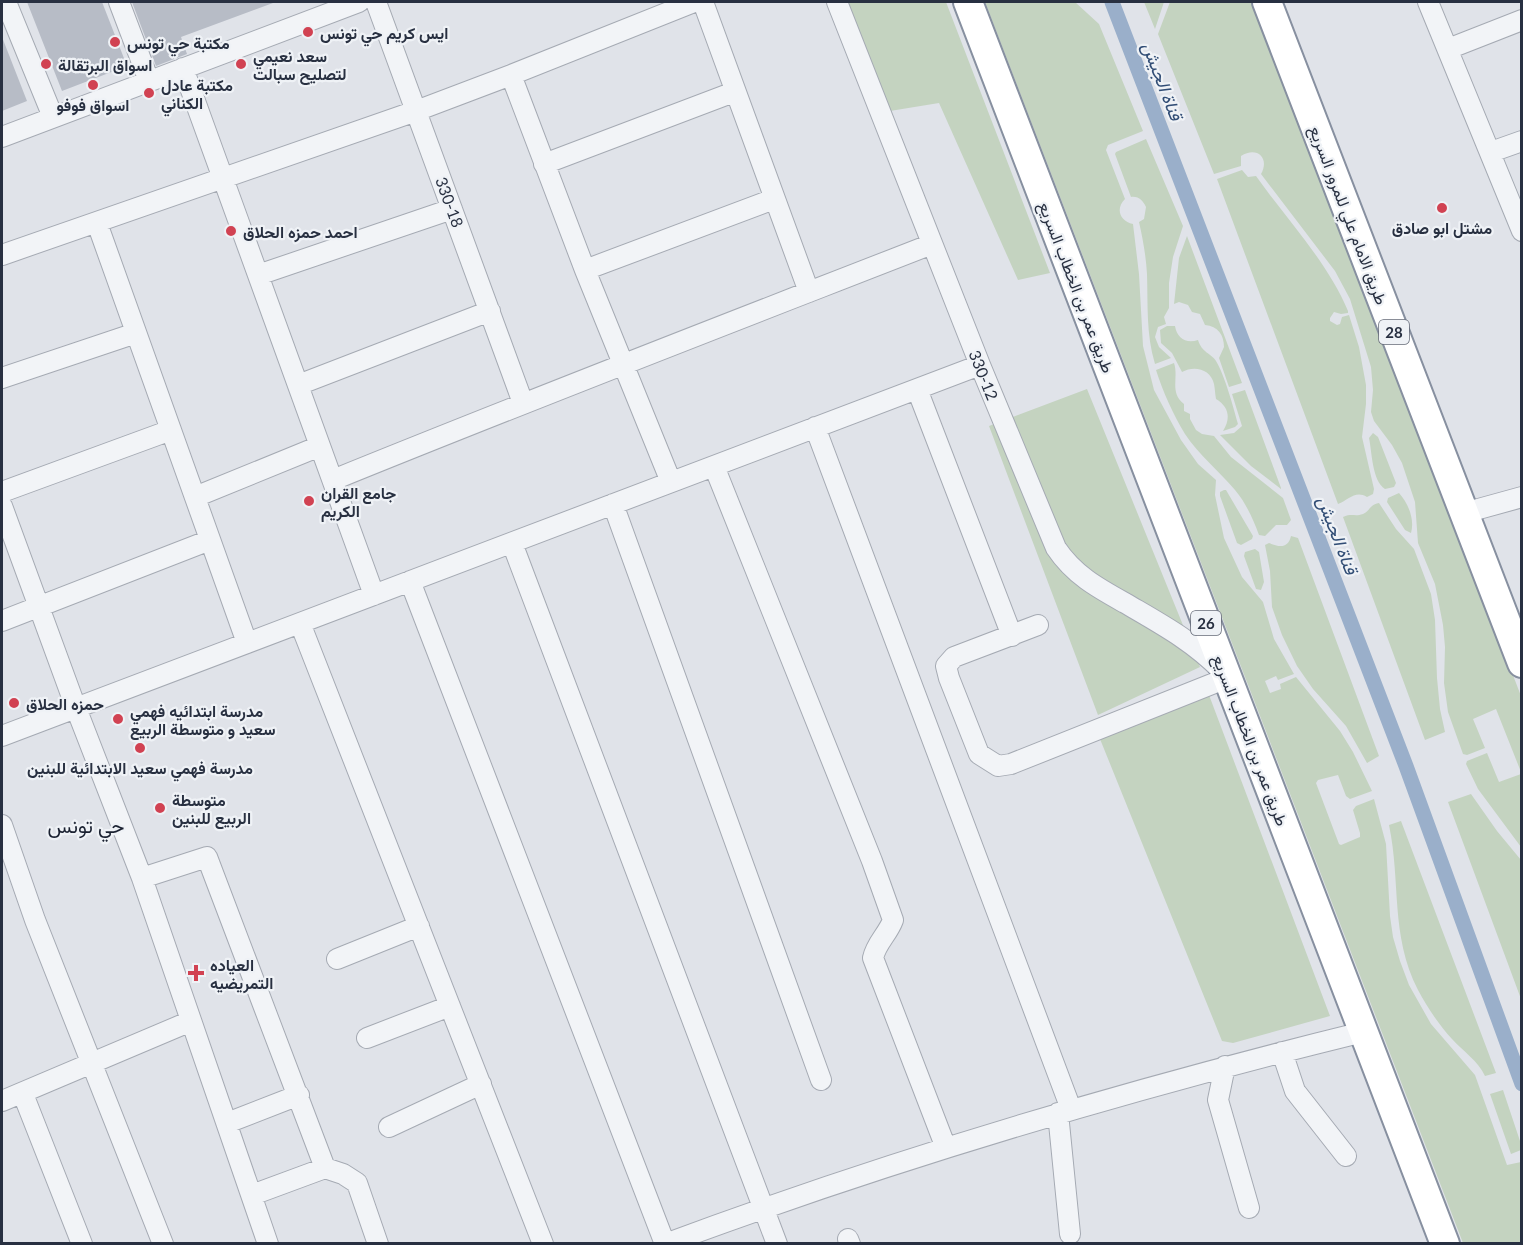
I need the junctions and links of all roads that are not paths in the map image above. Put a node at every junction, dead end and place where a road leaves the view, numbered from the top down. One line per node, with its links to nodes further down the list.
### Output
1 (119, 2): 15 (street)
2 (359, 2): 13 (street)
3 (376, 2): 17 (street, 330-18)
4 (694, 2): 14 (street)
5 (702, 2): 16 (street)
6 (837, 2): 28 (street, 330-12)
7 (968, 2): 64 (highway, طريق عمر بن الخطاب السريع / 26)
8 (1267, 2): 52 (highway, طريق الامام علي للمرور السريع / 28)
9 (1428, 2): 12 (street)
10 (7, 12): 18 (street)
11 (1521, 20): 12 (street)
12 (1448, 49): 21 (street)
13 (183, 68): 15 (street); 23 (street)
14 (512, 75): 17 (street); 22 (street)
15 (149, 81): 18 (street)
16 (734, 92): 22 (street); 24 (street)
17 (416, 111): 23 (street); 25 (street, 330-18)
18 (54, 117): 19 (street)
19 (2, 137)
20 (1521, 141): 21 (street)
21 (1491, 152): 27 (street)
22 (544, 164): 30 (street)
23 (223, 179): 26 (street); 31 (street)
24 (774, 199): 30 (street); 32 (street)
25 (452, 209): 31 (street); 33 (street, 330-18)
26 (97, 223): 29 (street); 34 (street)
27 (1521, 231)
28 (932, 244): 32 (street); 35 (street, 330-12)
29 (2, 255)
30 (585, 270): 36 (street)
31 (258, 275): 38 (street)
32 (809, 292): 36 (street)
33 (490, 311): 38 (street); 40 (street, 330-18)
34 (136, 333): 37 (street); 42 (street)
35 (980, 365): 39 (street); 64 (street, 330-12)
36 (624, 366): 40 (street); 46 (street)
37 (2, 378)
38 (298, 385): 43 (street)
39 (917, 389): 41 (street); 61 (street)
40 (523, 403): 45 (street)
41 (815, 427): 44 (street); 83 (street)
42 (171, 430): 47 (street); 48 (street)
43 (320, 446): 45 (street); 48 (street)
44 (714, 466): 46 (street); 86 (street)
45 (333, 480): 56 (street)
46 (671, 482): 50 (street)
47 (2, 492)
48 (195, 497): 53 (street)
49 (1521, 497): 52 (street)
50 (613, 504): 54 (street); 78 (street)
51 (2, 506): 57 (street)
52 (1464, 513): 63 (highway, طريق الامام علي للمرور السريع / 28)
53 (210, 540): 57 (street); 62 (street)
54 (512, 543): 55 (street); 90 (street)
55 (410, 581): 56 (street); 98 (street)
56 (374, 595): 59 (street)
57 (39, 607): 58 (street); 65 (street)
58 (2, 621)
59 (300, 623): 62 (street); 69 (street)
60 (1038, 625): 61 (street)
61 (1012, 636): 64 (street)
62 (247, 643): 65 (street)
63 (1521, 663)
64 (1226, 676): 73 (highway, طريق عمر بن الخطاب السريع / 26)
65 (76, 708): 66 (street); 68 (street)
66 (2, 736)
67 (2, 825): 76 (street)
68 (142, 878): 72 (street); 81 (street)
69 (419, 926): 70 (street); 71 (street)
70 (337, 959)
71 (450, 1006): 74 (street); 79 (street)
72 (191, 1021): 76 (street); 84 (street)
73 (1364, 1032): 75 (street); 100 (highway, طريق عمر بن الخطاب السريع / 26)
74 (367, 1038)
75 (1282, 1052): 77 (street); 87 (street)
76 (92, 1063): 80 (street); 93 (street)
77 (1225, 1066): 83 (street); 91 (street)
78 (821, 1080)
79 (481, 1084): 85 (street); 97 (street)
80 (22, 1094): 82 (street); 94 (street)
81 (299, 1095): 84 (street); 88 (street)
82 (2, 1101)
83 (1064, 1111): 86 (street); 92 (street)
84 (227, 1123): 89 (street)
85 (389, 1127)
86 (946, 1148): 90 (street)
87 (1346, 1156)
88 (325, 1168): 89 (street); 96 (street)
89 (252, 1195): 95 (street)
90 (763, 1207): 98 (street); 99 (street)
91 (1249, 1208)
92 (1070, 1234)
93 (161, 1243)
94 (82, 1244)
95 (268, 1244)
96 (378, 1244)
97 (543, 1244)
98 (665, 1244)
99 (777, 1244)
100 (1445, 1244)

